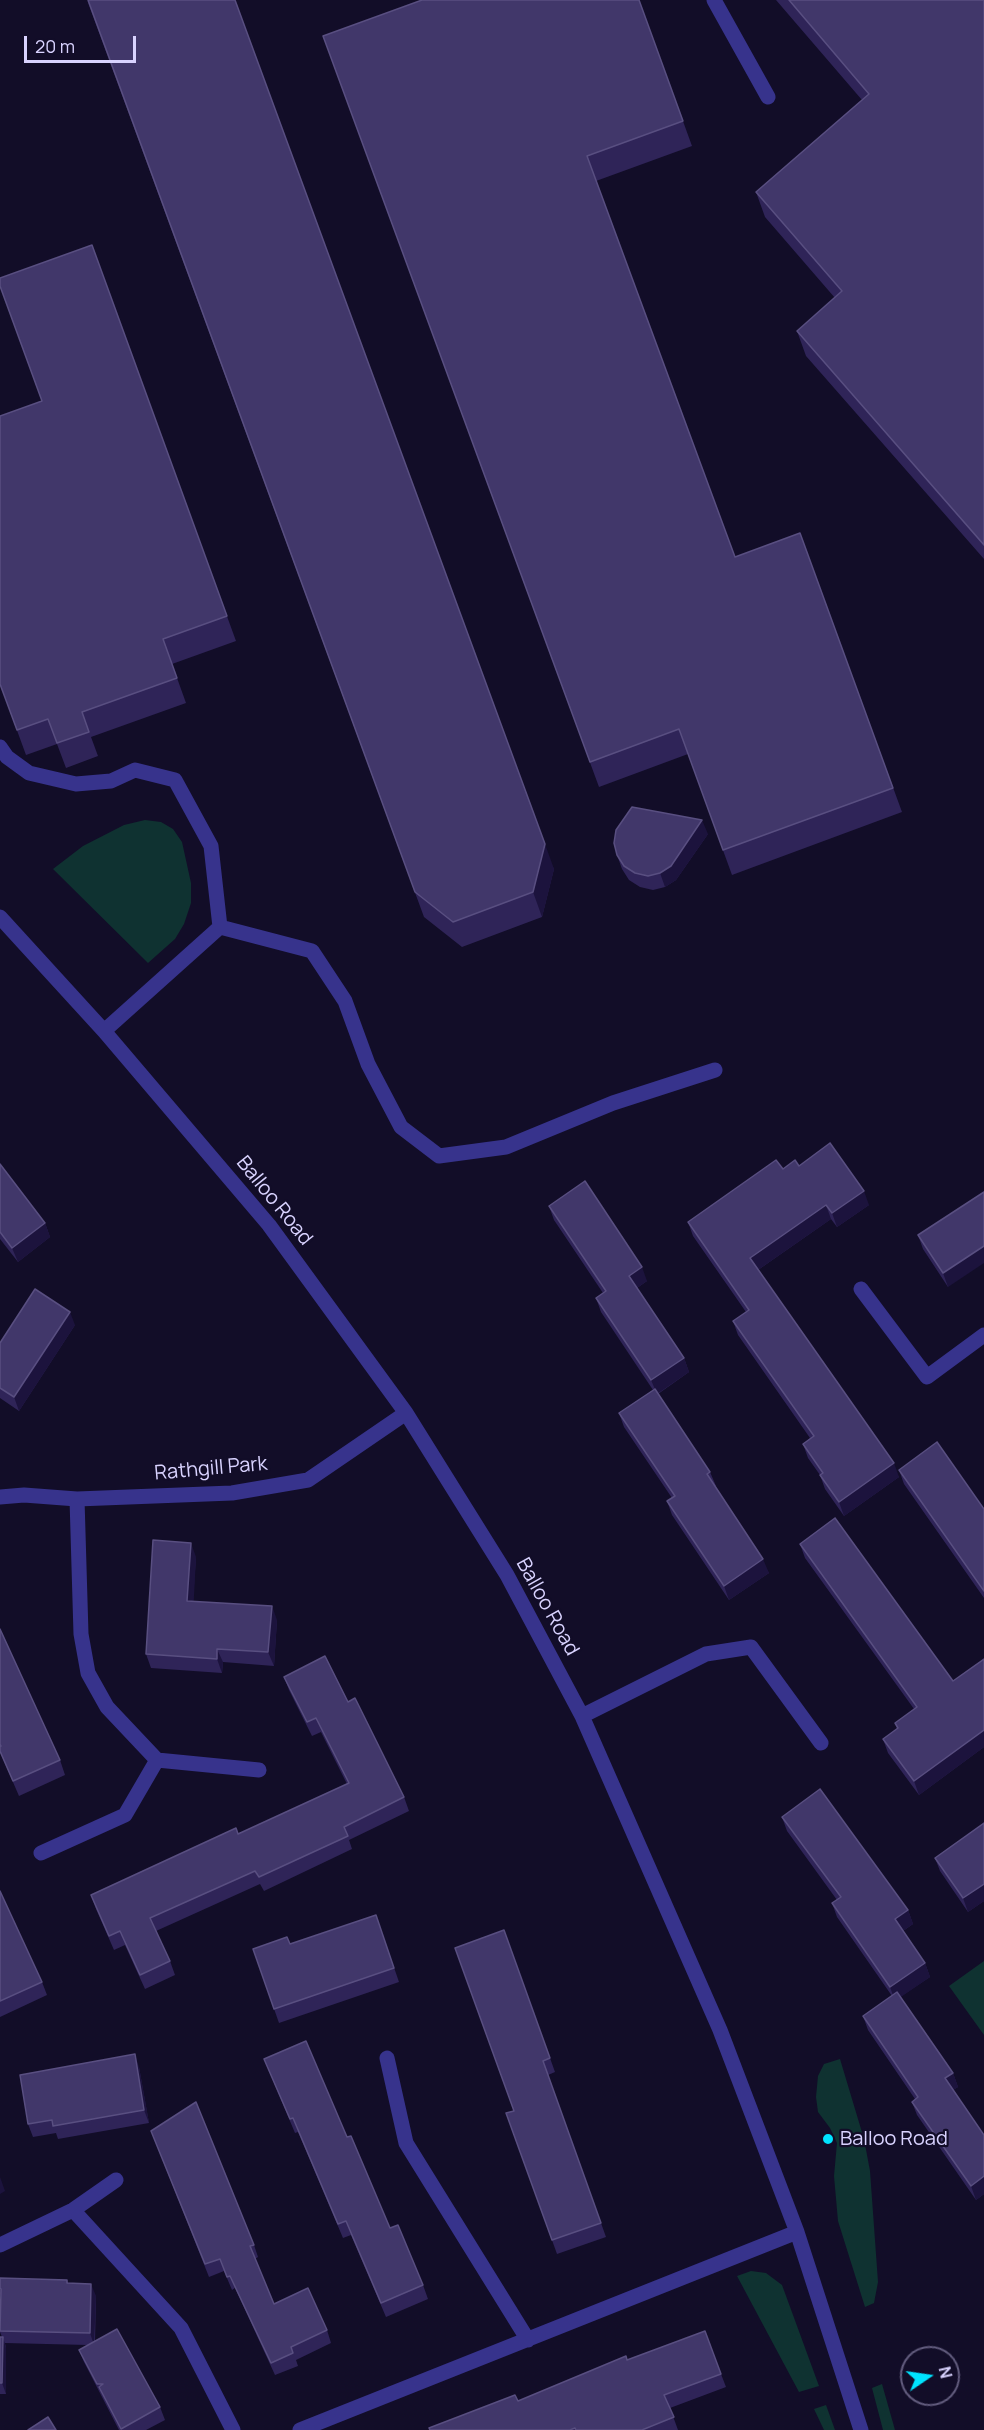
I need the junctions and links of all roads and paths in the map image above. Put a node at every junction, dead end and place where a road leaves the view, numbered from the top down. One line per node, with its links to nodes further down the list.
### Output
1 (714, 0): 2 (street)
2 (768, 97)
3 (0, 747): 5 (street)
4 (0, 916): 6 (street, Balloo Road)
5 (220, 927): 6 (street); 7 (street)
6 (104, 1032): 10 (street, Balloo Road)
7 (715, 1070)
8 (861, 1290): 9 (street)
9 (984, 1335)
10 (406, 1413): 12 (street, Rathgill Park); 13 (street, Balloo Road)
11 (0, 1497): 12 (street, Rathgill Park)
12 (77, 1499): 15 (street)
13 (582, 1716): 14 (street); 21 (street, Balloo Road)
14 (821, 1743)
15 (157, 1760): 16 (street); 17 (street)
16 (259, 1770)
17 (41, 1853)
18 (387, 2058): 23 (street)
19 (116, 2180): 20 (street)
20 (73, 2210): 22 (street); 24 (street)
21 (797, 2232): 23 (street); 26 (street, Balloo Road)
22 (0, 2246)
23 (528, 2340): 25 (street)
24 (233, 2430)
25 (300, 2430)
26 (861, 2430)

